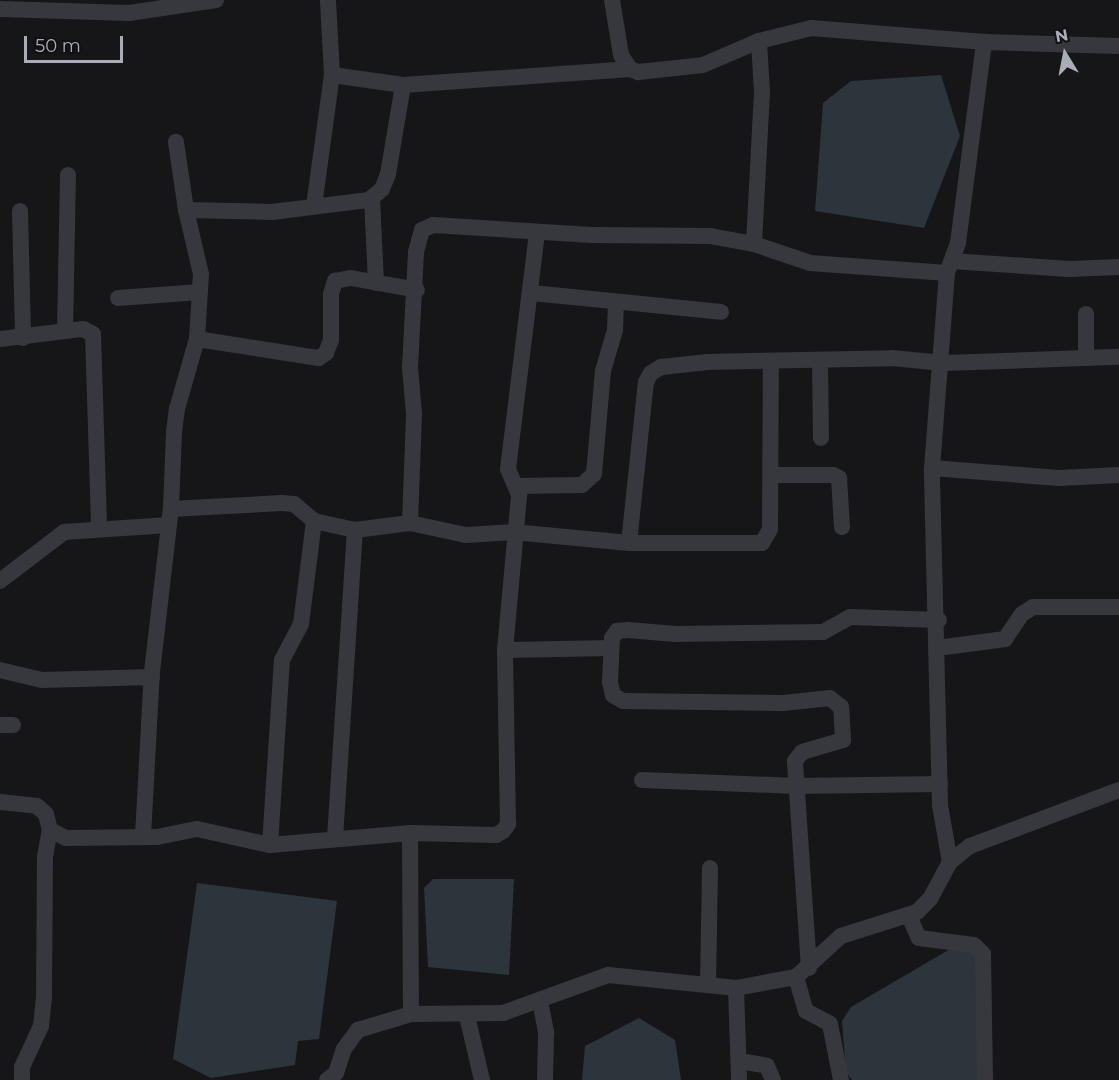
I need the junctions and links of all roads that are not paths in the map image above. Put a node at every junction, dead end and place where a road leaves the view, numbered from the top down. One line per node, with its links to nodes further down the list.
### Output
1 (216, 0): 5 (street)
2 (328, 0): 11 (street)
3 (612, 0): 10 (street)
4 (33, 5): 5 (street); 6 (street)
5 (129, 7)
6 (0, 9)
7 (759, 41): 8 (street); 10 (street); 20 (street)
8 (984, 42): 9 (street); 21 (street)
9 (1119, 46)
10 (630, 69): 12 (street)
11 (332, 75): 12 (street); 16 (street)
12 (403, 85): 15 (street)
13 (176, 142): 17 (street)
14 (68, 175): 31 (street)
15 (372, 198): 16 (street); 23 (street)
16 (314, 206): 17 (street)
17 (186, 210): 25 (street)
18 (20, 211): 32 (street)
19 (537, 233): 20 (street); 24 (street); 26 (street)
20 (754, 244): 21 (street)
21 (950, 267): 22 (street); 39 (street)
22 (1119, 267)
23 (376, 283): 24 (street); 34 (street)
24 (417, 290): 47 (street)
25 (200, 292): 27 (street); 34 (street)
26 (532, 293): 28 (street); 44 (street)
27 (118, 298)
28 (616, 303): 29 (street); 44 (street)
29 (722, 312)
30 (1086, 314): 36 (street)
31 (65, 331): 32 (street); 48 (street)
32 (23, 338): 33 (street)
33 (0, 339)
34 (197, 339): 45 (street)
35 (1119, 357): 36 (street)
36 (1086, 358): 39 (street)
37 (820, 360): 38 (street); 39 (street); 40 (street)
38 (771, 361): 42 (street); 52 (street)
39 (943, 363): 41 (street)
40 (821, 438)
41 (932, 468): 43 (street); 55 (street)
42 (773, 475): 49 (street); 52 (street)
43 (1119, 475)
44 (518, 486): 51 (street)
45 (170, 517): 46 (street); 48 (street); 60 (street)
46 (314, 521): 50 (street); 70 (street)
47 (410, 523): 50 (street); 51 (street)
48 (99, 527): 53 (street)
49 (842, 527)
50 (354, 530): 69 (street)
51 (513, 532): 52 (street); 58 (street)
52 (629, 543)
53 (0, 581)
54 (1119, 607): 57 (street)
55 (939, 620): 56 (street); 57 (street)
56 (611, 648): 58 (street); 63 (street)
57 (937, 648): 62 (street)
58 (505, 650): 67 (street)
59 (0, 670): 60 (street)
60 (152, 677): 68 (street)
61 (642, 780): 63 (street)
62 (940, 784): 63 (street); 71 (street)
63 (796, 786): 74 (street)
64 (1119, 790): 71 (street)
65 (0, 802): 66 (street)
66 (50, 830): 68 (street); 81 (street)
67 (410, 833): 69 (street); 78 (street)
68 (143, 836): 70 (street)
69 (335, 838): 70 (street)
70 (270, 845)
71 (950, 861): 73 (street)
72 (710, 868): 75 (street)
73 (909, 916): 74 (street); 88 (street)
74 (802, 973): 76 (street); 87 (street)
75 (708, 984): 76 (street); 77 (street)
76 (736, 987): 80 (street)
77 (540, 1001): 79 (street); 84 (street)
78 (411, 1014): 79 (street); 82 (street)
79 (466, 1016): 83 (street)
80 (740, 1061): 85 (street); 86 (street)
81 (22, 1080)
82 (327, 1080)
83 (482, 1080)
84 (545, 1080)
85 (738, 1080)
86 (773, 1080)
87 (841, 1080)
88 (985, 1080)

